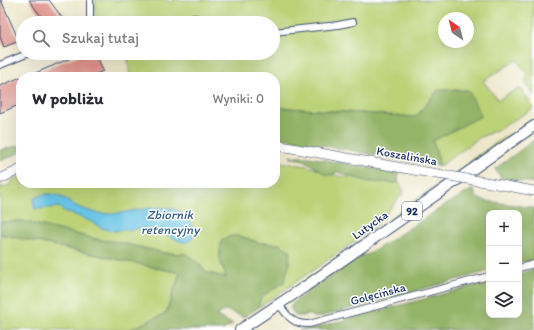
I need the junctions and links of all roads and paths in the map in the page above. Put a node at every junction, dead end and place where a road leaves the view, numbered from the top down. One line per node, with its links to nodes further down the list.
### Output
1 (90, 0): 2 (street)
2 (90, 16)
3 (354, 22): 4 (street)
4 (280, 31)
5 (16, 58): 6 (street)
6 (0, 65)
7 (534, 126): 15 (main road, Lutycka / 92)
8 (280, 146): 11 (street, Koszalińska, bridge)
9 (16, 171): 10 (street)
10 (0, 179)
11 (534, 191)
12 (534, 264): 13 (street)
13 (522, 267)
14 (486, 277): 15 (street, Golęcińska)
15 (279, 304): 16 (main road, Lutycka / 92)
16 (240, 330)

